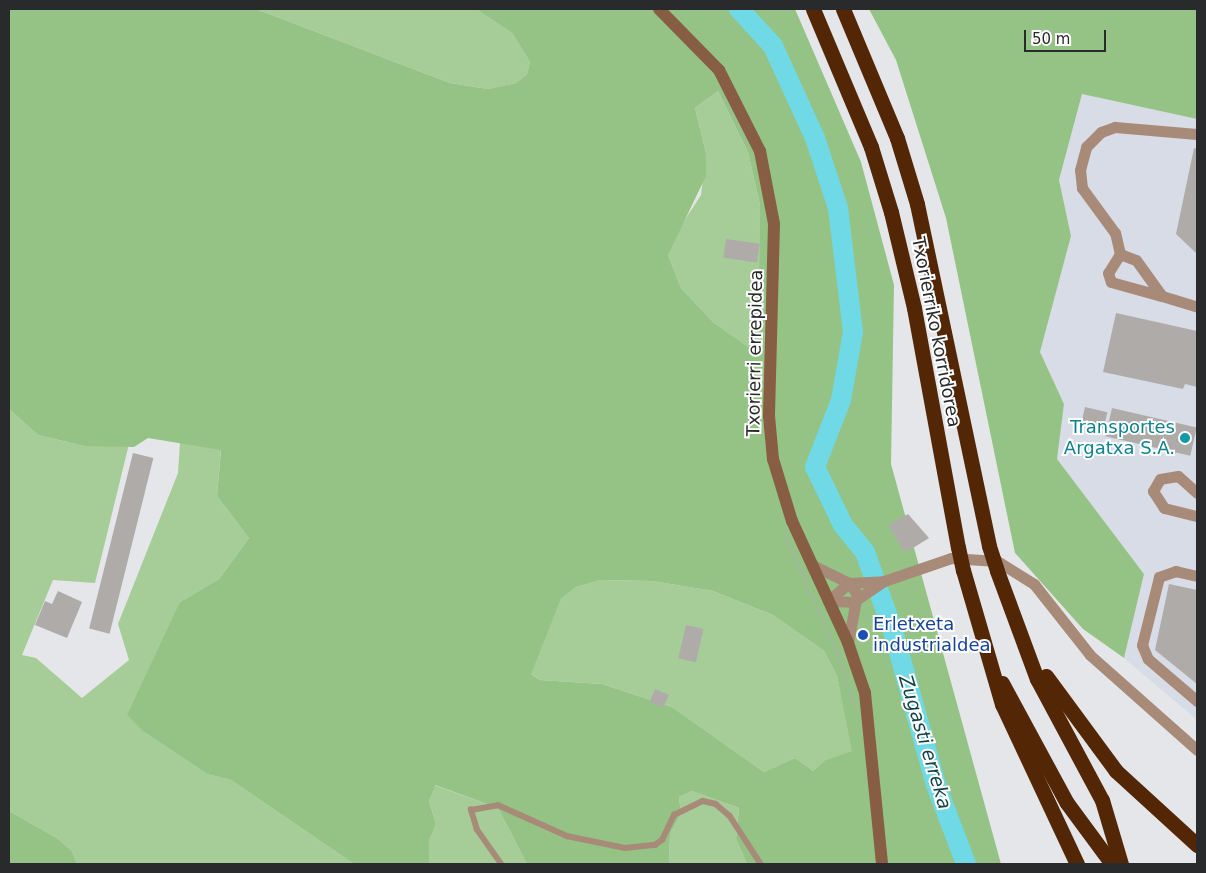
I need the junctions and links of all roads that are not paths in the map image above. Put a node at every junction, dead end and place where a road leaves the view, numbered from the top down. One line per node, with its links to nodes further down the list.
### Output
1 (659, 9): 10 (main road, Txorierri errepidea)
2 (813, 9): 18 (highway, Txorierriko korridorea, bridge)
3 (843, 9): 16 (highway, Txorierriko korridorea, bridge)
4 (1197, 134): 5 (street)
5 (1120, 254): 6 (street); 6 (street)
6 (1162, 296): 7 (street)
7 (1197, 307)
8 (1197, 493): 9 (street)
9 (1197, 516)
10 (812, 565): 13 (street); 15 (main road, Txorierri errepidea)
11 (1197, 576): 19 (street)
12 (884, 581): 13 (street); 14 (street); 20 (street)
13 (851, 583): 14 (street); 15 (street)
14 (860, 599): 15 (street); 17 (street)
15 (828, 601): 17 (main road, Txorierri errepidea)
16 (1022, 640): 21 (highway); 27 (highway)
17 (848, 643): 24 (main road, Txorierri errepidea)
18 (994, 672): 25 (highway); 26 (highway)
19 (1197, 701)
20 (1197, 750)
21 (1197, 846)
22 (501, 864): 23 (lane)
23 (761, 864)
24 (882, 864)
25 (1077, 864)
26 (1112, 864)
27 (1122, 864)

